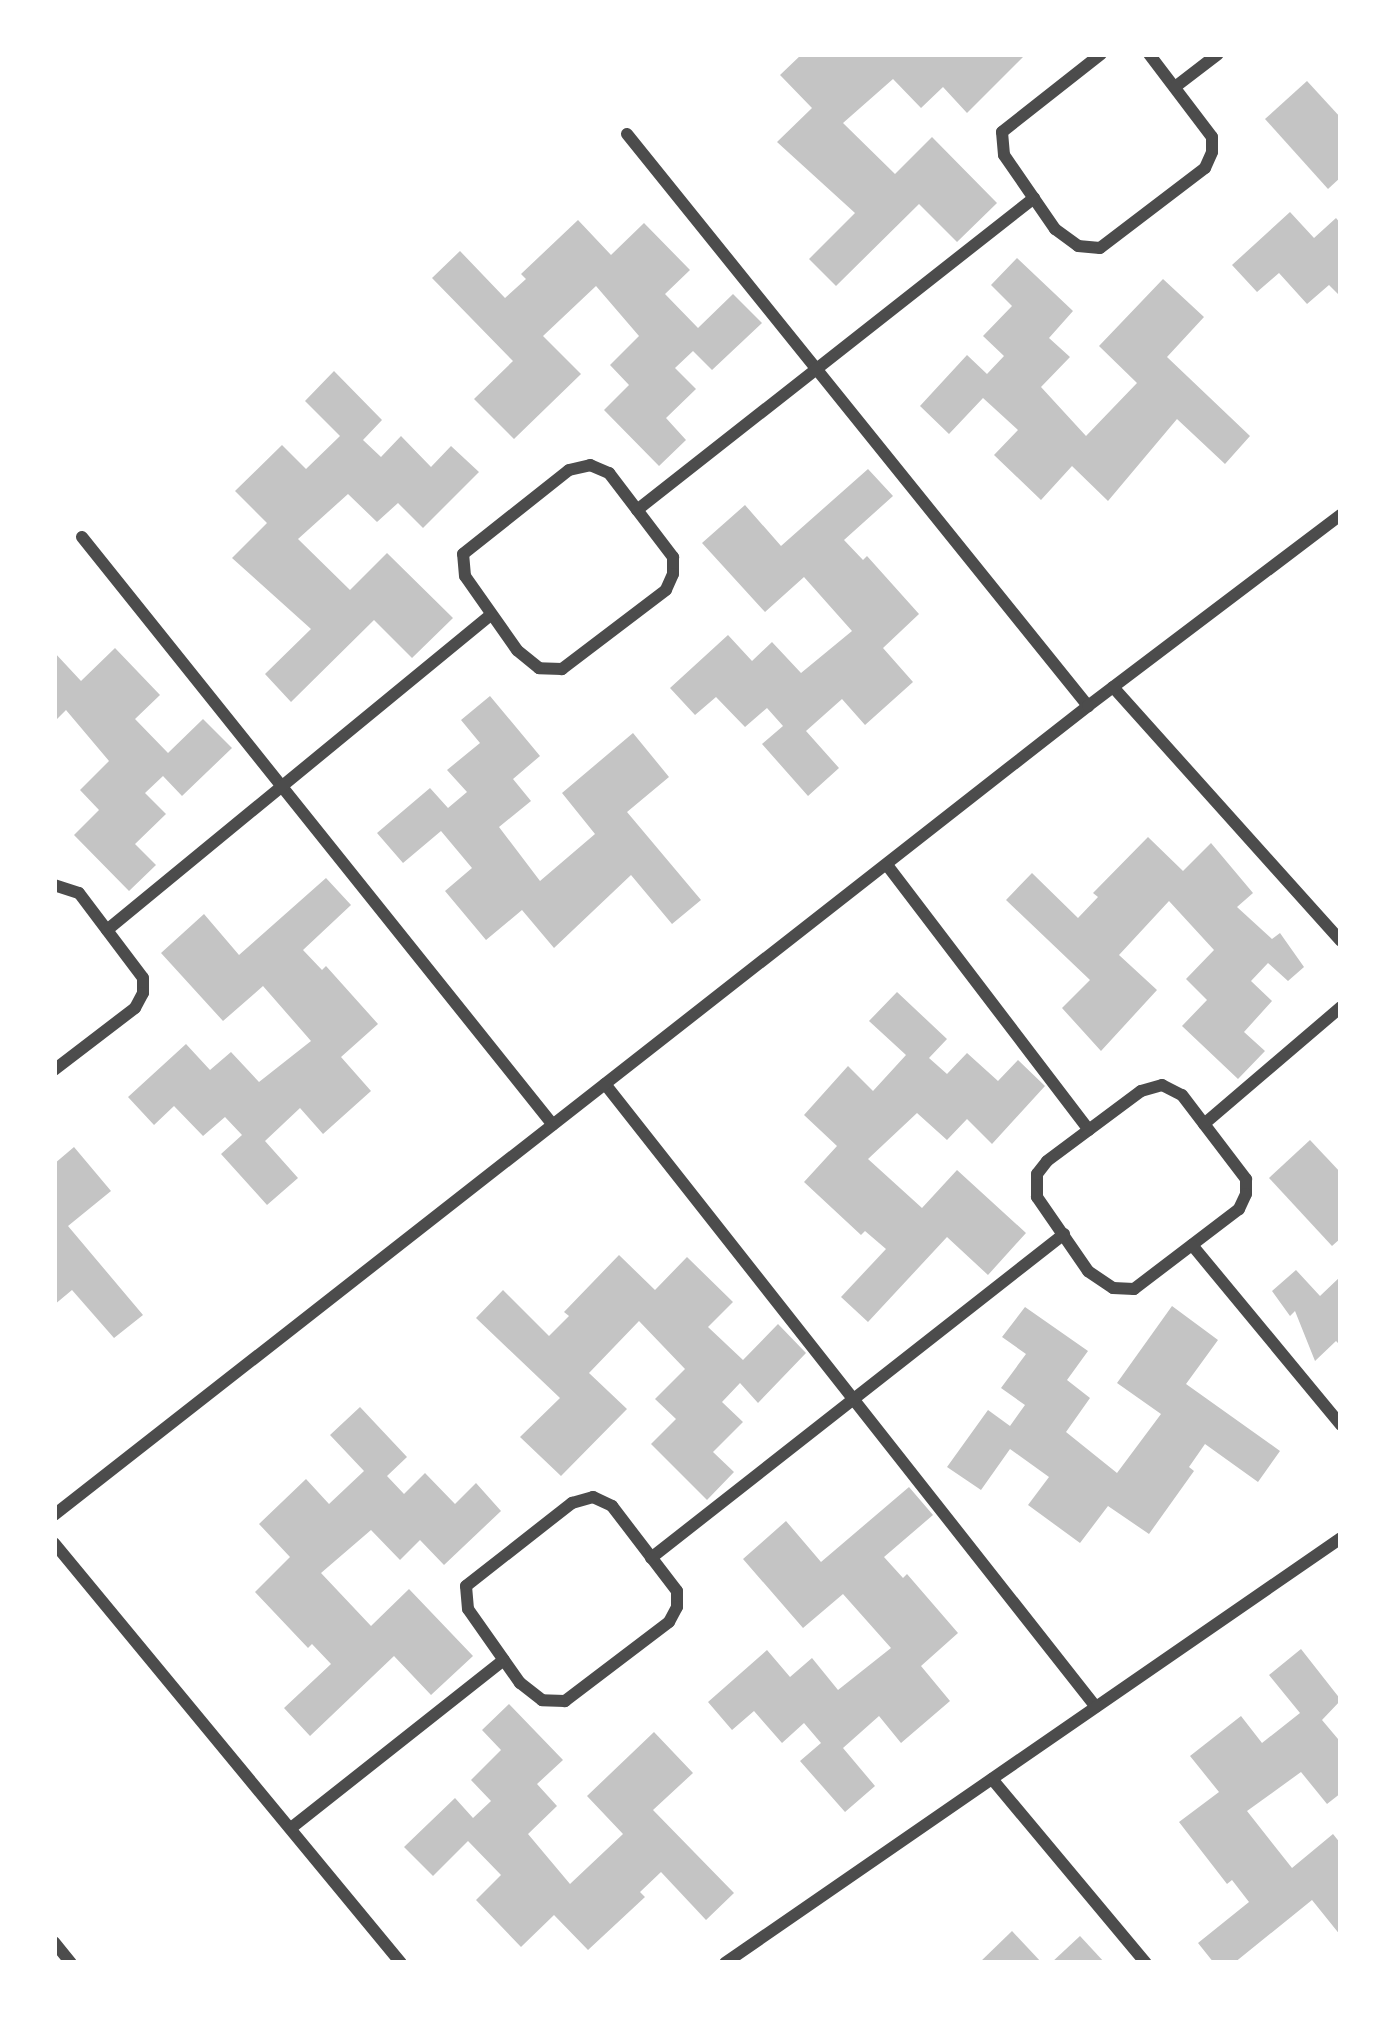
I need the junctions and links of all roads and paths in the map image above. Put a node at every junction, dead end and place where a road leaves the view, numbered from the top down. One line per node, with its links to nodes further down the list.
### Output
1 (1101, 54): 6 (street)
2 (1149, 54): 4 (street)
3 (1218, 54): 4 (street)
4 (1175, 87): 6 (street)
5 (627, 134): 7 (street)
6 (1034, 198): 7 (street)
7 (818, 367): 8 (street); 13 (street)
8 (637, 510): 11 (street); 11 (street)
9 (1341, 515): 12 (street)
10 (82, 537): 14 (street)
11 (491, 615): 14 (street)
12 (1113, 687): 13 (street); 18 (street)
13 (1088, 706): 15 (street)
14 (279, 789): 17 (street); 23 (street)
15 (887, 865): 21 (street); 24 (street)
16 (54, 885): 17 (street)
17 (107, 930): 20 (street)
18 (1341, 940)
19 (1341, 1007): 22 (street)
20 (54, 1070)
21 (605, 1084): 23 (street); 27 (street)
22 (1204, 1124): 24 (street); 26 (street)
23 (553, 1125): 29 (street)
24 (1089, 1130): 25 (street)
25 (1064, 1234): 26 (street); 27 (street)
26 (1192, 1245): 28 (street)
27 (854, 1399): 32 (street); 34 (street)
28 (1341, 1425)
29 (54, 1515)
30 (1341, 1538): 34 (street)
31 (54, 1543): 36 (street)
32 (651, 1558): 33 (street); 33 (street)
33 (504, 1660): 36 (street)
34 (1096, 1706): 35 (street)
35 (992, 1779): 40 (street); 41 (street)
36 (291, 1828): 39 (street)
37 (54, 1942): 38 (street)
38 (71, 1963)
39 (401, 1963)
40 (725, 1963)
41 (1146, 1963)

